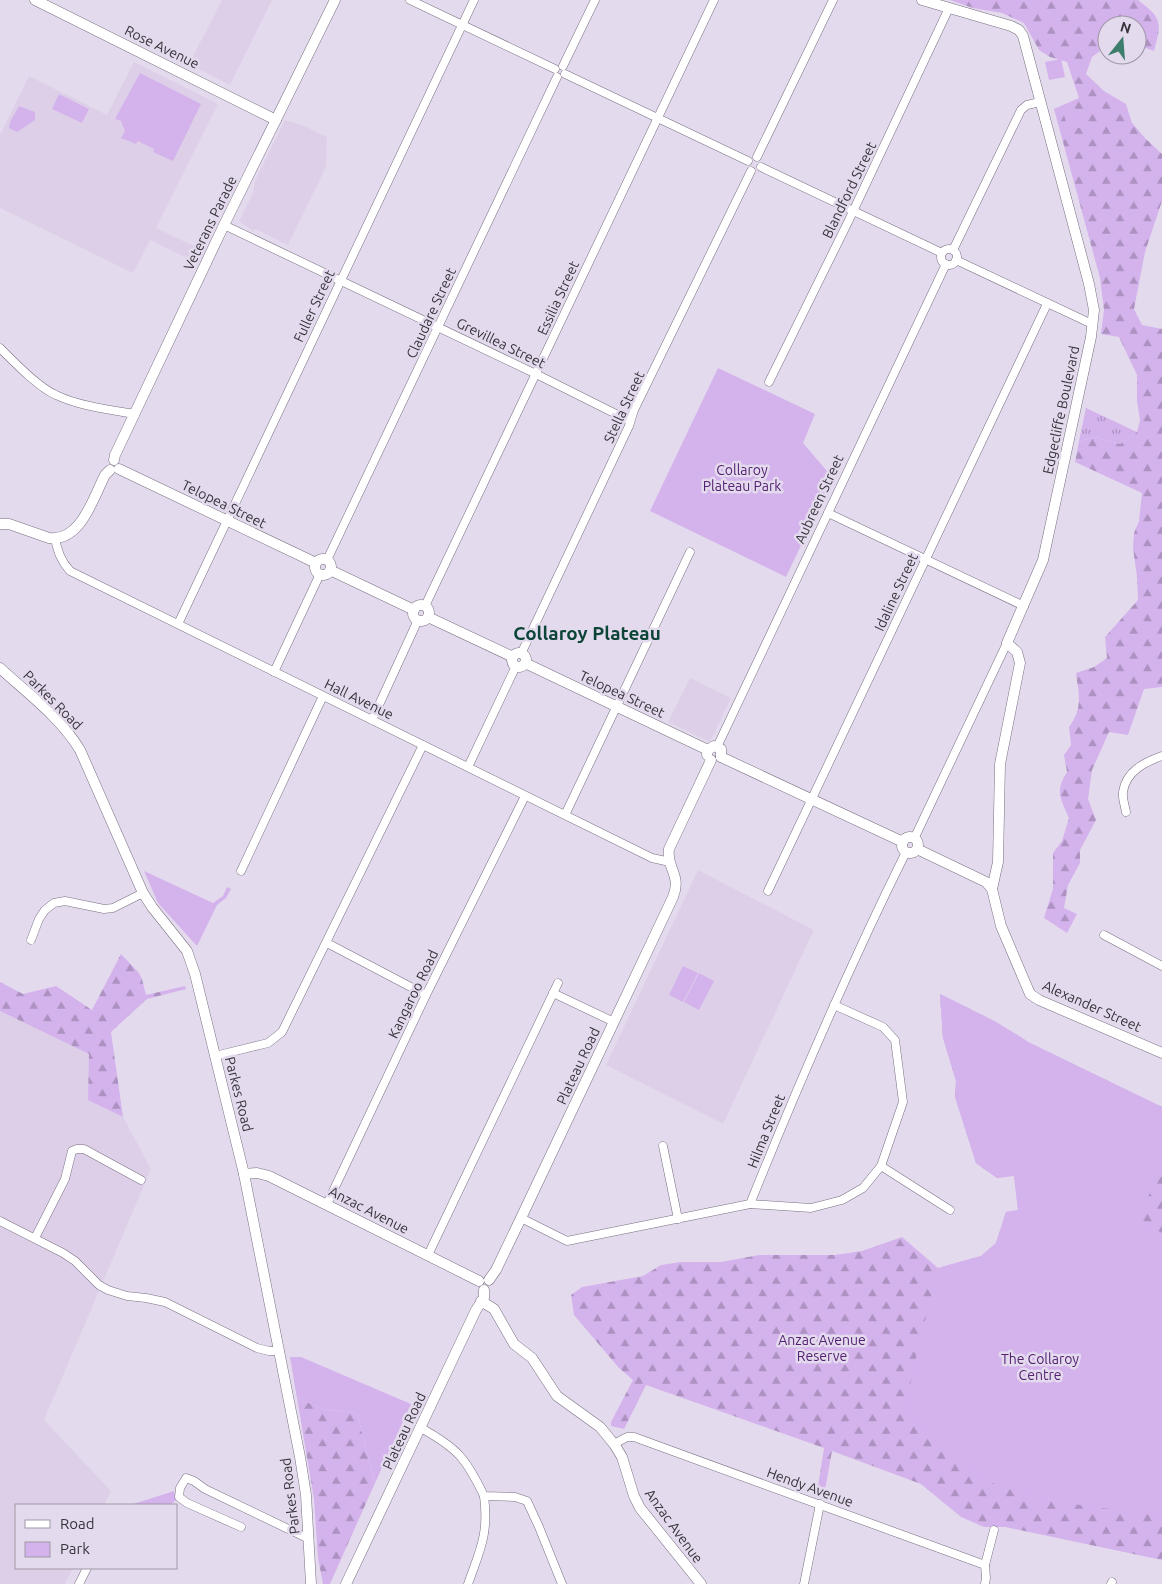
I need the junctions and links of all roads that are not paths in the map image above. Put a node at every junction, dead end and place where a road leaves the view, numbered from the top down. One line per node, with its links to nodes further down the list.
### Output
1 (35, 0): 14 (street, Rose Avenue)
2 (335, 0): 14 (street, Veterans Parade)
3 (410, 0): 10 (street)
4 (474, 0): 10 (street, Fuller Street)
5 (595, 0): 11 (street, Claudare Street)
6 (714, 0): 13 (street, Essilia Street)
7 (833, 0): 15 (street)
8 (922, 0): 9 (street, Edgecliffe Boulevard)
9 (950, 8): 12 (street, Edgecliffe Boulevard); 19 (street, Blandford Street)
10 (462, 25): 11 (street); 25 (street, Fuller Street)
11 (560, 71): 13 (street); 28 (street, Claudare Street)
12 (1040, 102): 21 (street); 27 (street, Edgecliffe Boulevard)
13 (658, 117): 16 (street); 30 (street, Essilia Street)
14 (276, 120): 20 (street, Veterans Parade)
15 (757, 157): 16 (street); 17 (street)
16 (748, 161): 18 (street)
17 (761, 167): 18 (street); 19 (street)
18 (751, 170): 33 (street, Stella Street)
19 (852, 212): 22 (street); 31 (street, Blandford Street)
20 (224, 226): 25 (street, Grevillea Street); 32 (street, Veterans Parade)
21 (953, 250): 22 (street); 23 (street)
22 (942, 253): 24 (street)
23 (956, 260): 24 (street); 26 (street)
24 (946, 264): 35 (street, Aubreen Street)
25 (340, 280): 28 (street, Grevillea Street); 36 (street, Fuller Street)
26 (1047, 304): 27 (street); 40 (street, Idaline Street)
27 (1092, 324): 43 (street, Edgecliffe Boulevard)
28 (439, 328): 30 (street, Grevillea Street); 41 (street, Claudare Street)
29 (0, 348): 32 (street)
30 (536, 374): 33 (street, Grevillea Street); 42 (street, Essilia Street)
31 (769, 382)
32 (135, 414): 34 (street, Veterans Parade)
33 (630, 421): 49 (street, Stella Street)
34 (114, 466): 36 (street, Telopea Street); 38 (street, Veterans Parade)
35 (828, 513): 40 (street); 56 (street, Aubreen Street)
36 (226, 521): 41 (street, Telopea Street); 47 (street, Fuller Street)
37 (0, 524): 38 (street)
38 (55, 539): 47 (street, Hall Avenue)
39 (690, 552): 53 (street)
40 (926, 559): 43 (street); 60 (street, Idaline Street)
41 (323, 567): 44 (street, Telopea Street); 51 (street, Claudare Street)
42 (425, 606): 44 (street); 45 (street)
43 (1024, 606): 48 (street, Edgecliffe Boulevard)
44 (414, 610): 46 (street)
45 (428, 617): 46 (street); 49 (street, Telopea Street)
46 (418, 620): 54 (street)
47 (178, 624): 51 (street, Hall Avenue)
48 (1007, 643): 63 (street, Hilma Street); 66 (street)
49 (519, 660): 53 (street, Telopea Street); 58 (street, Stella Street)
50 (0, 668): 68 (street, Parkes Road)
51 (274, 672): 52 (street, Hall Avenue)
52 (323, 696): 54 (street, Hall Avenue); 65 (street)
53 (616, 706): 56 (street, Telopea Street); 62 (street)
54 (372, 720): 55 (street, Hall Avenue)
55 (423, 745): 58 (street, Hall Avenue); 71 (street)
56 (714, 753): 60 (street, Telopea Street); 64 (street, Aubreen Street)
57 (1162, 756): 61 (street)
58 (468, 767): 59 (street, Hall Avenue)
59 (525, 796): 62 (street, Hall Avenue); 75 (street, Kangaroo Road)
60 (812, 800): 63 (street, Telopea Street); 67 (street, Idaline Street)
61 (1126, 812)
62 (565, 815): 64 (street, Hall Avenue)
63 (910, 846): 66 (street, Telopea Street); 76 (street, Hilma Street)
64 (670, 862): 77 (street, Plateau Road)
65 (240, 871)
66 (992, 889): 78 (street, Alexander Street)
67 (768, 892)
68 (142, 893): 70 (street); 79 (street, Parkes Road)
69 (1104, 935): 72 (street)
70 (31, 940)
71 (327, 942): 75 (street); 79 (street)
72 (1162, 966)
73 (558, 983): 74 (street)
74 (553, 993): 77 (street); 91 (street)
75 (426, 995): 84 (street, Kangaroo Road)
76 (834, 1005): 81 (street); 85 (street, Hilma Street)
77 (614, 1022): 87 (street, Plateau Road)
78 (1162, 1053)
79 (215, 1056): 82 (street, Parkes Road)
80 (663, 1146): 88 (street)
81 (881, 1166): 85 (street); 86 (street)
82 (244, 1174): 84 (street, Anzac Avenue); 94 (street, Parkes Road)
83 (141, 1180): 90 (street)
84 (327, 1204): 91 (street, Anzac Avenue)
85 (750, 1204): 88 (street)
86 (950, 1210)
87 (521, 1218): 88 (street); 92 (street, Plateau Road)
88 (678, 1220)
89 (0, 1221): 90 (street)
90 (35, 1238): 94 (street)
91 (428, 1255): 92 (street, Anzac Avenue)
92 (484, 1284): 93 (street, Plateau Road)
93 (482, 1301): 95 (street, Plateau Road); 96 (street, Anzac Avenue)
94 (280, 1351): 101 (street, Parkes Road)
95 (421, 1428): 97 (street); 107 (street, Plateau Road)
96 (614, 1444): 98 (street, Hendy Avenue); 110 (street, Anzac Avenue)
97 (484, 1496): 108 (street); 109 (street)
98 (820, 1504): 102 (street, Hendy Avenue); 111 (street)
99 (241, 1527): 101 (street)
100 (994, 1530): 102 (street)
101 (309, 1540): 106 (street, Parkes Road)
102 (985, 1566): 104 (street)
103 (86, 1569): 105 (street)
104 (986, 1581)
105 (79, 1584)
106 (311, 1584)
107 (346, 1584)
108 (468, 1584)
109 (562, 1584)
110 (701, 1584)
111 (804, 1584)

